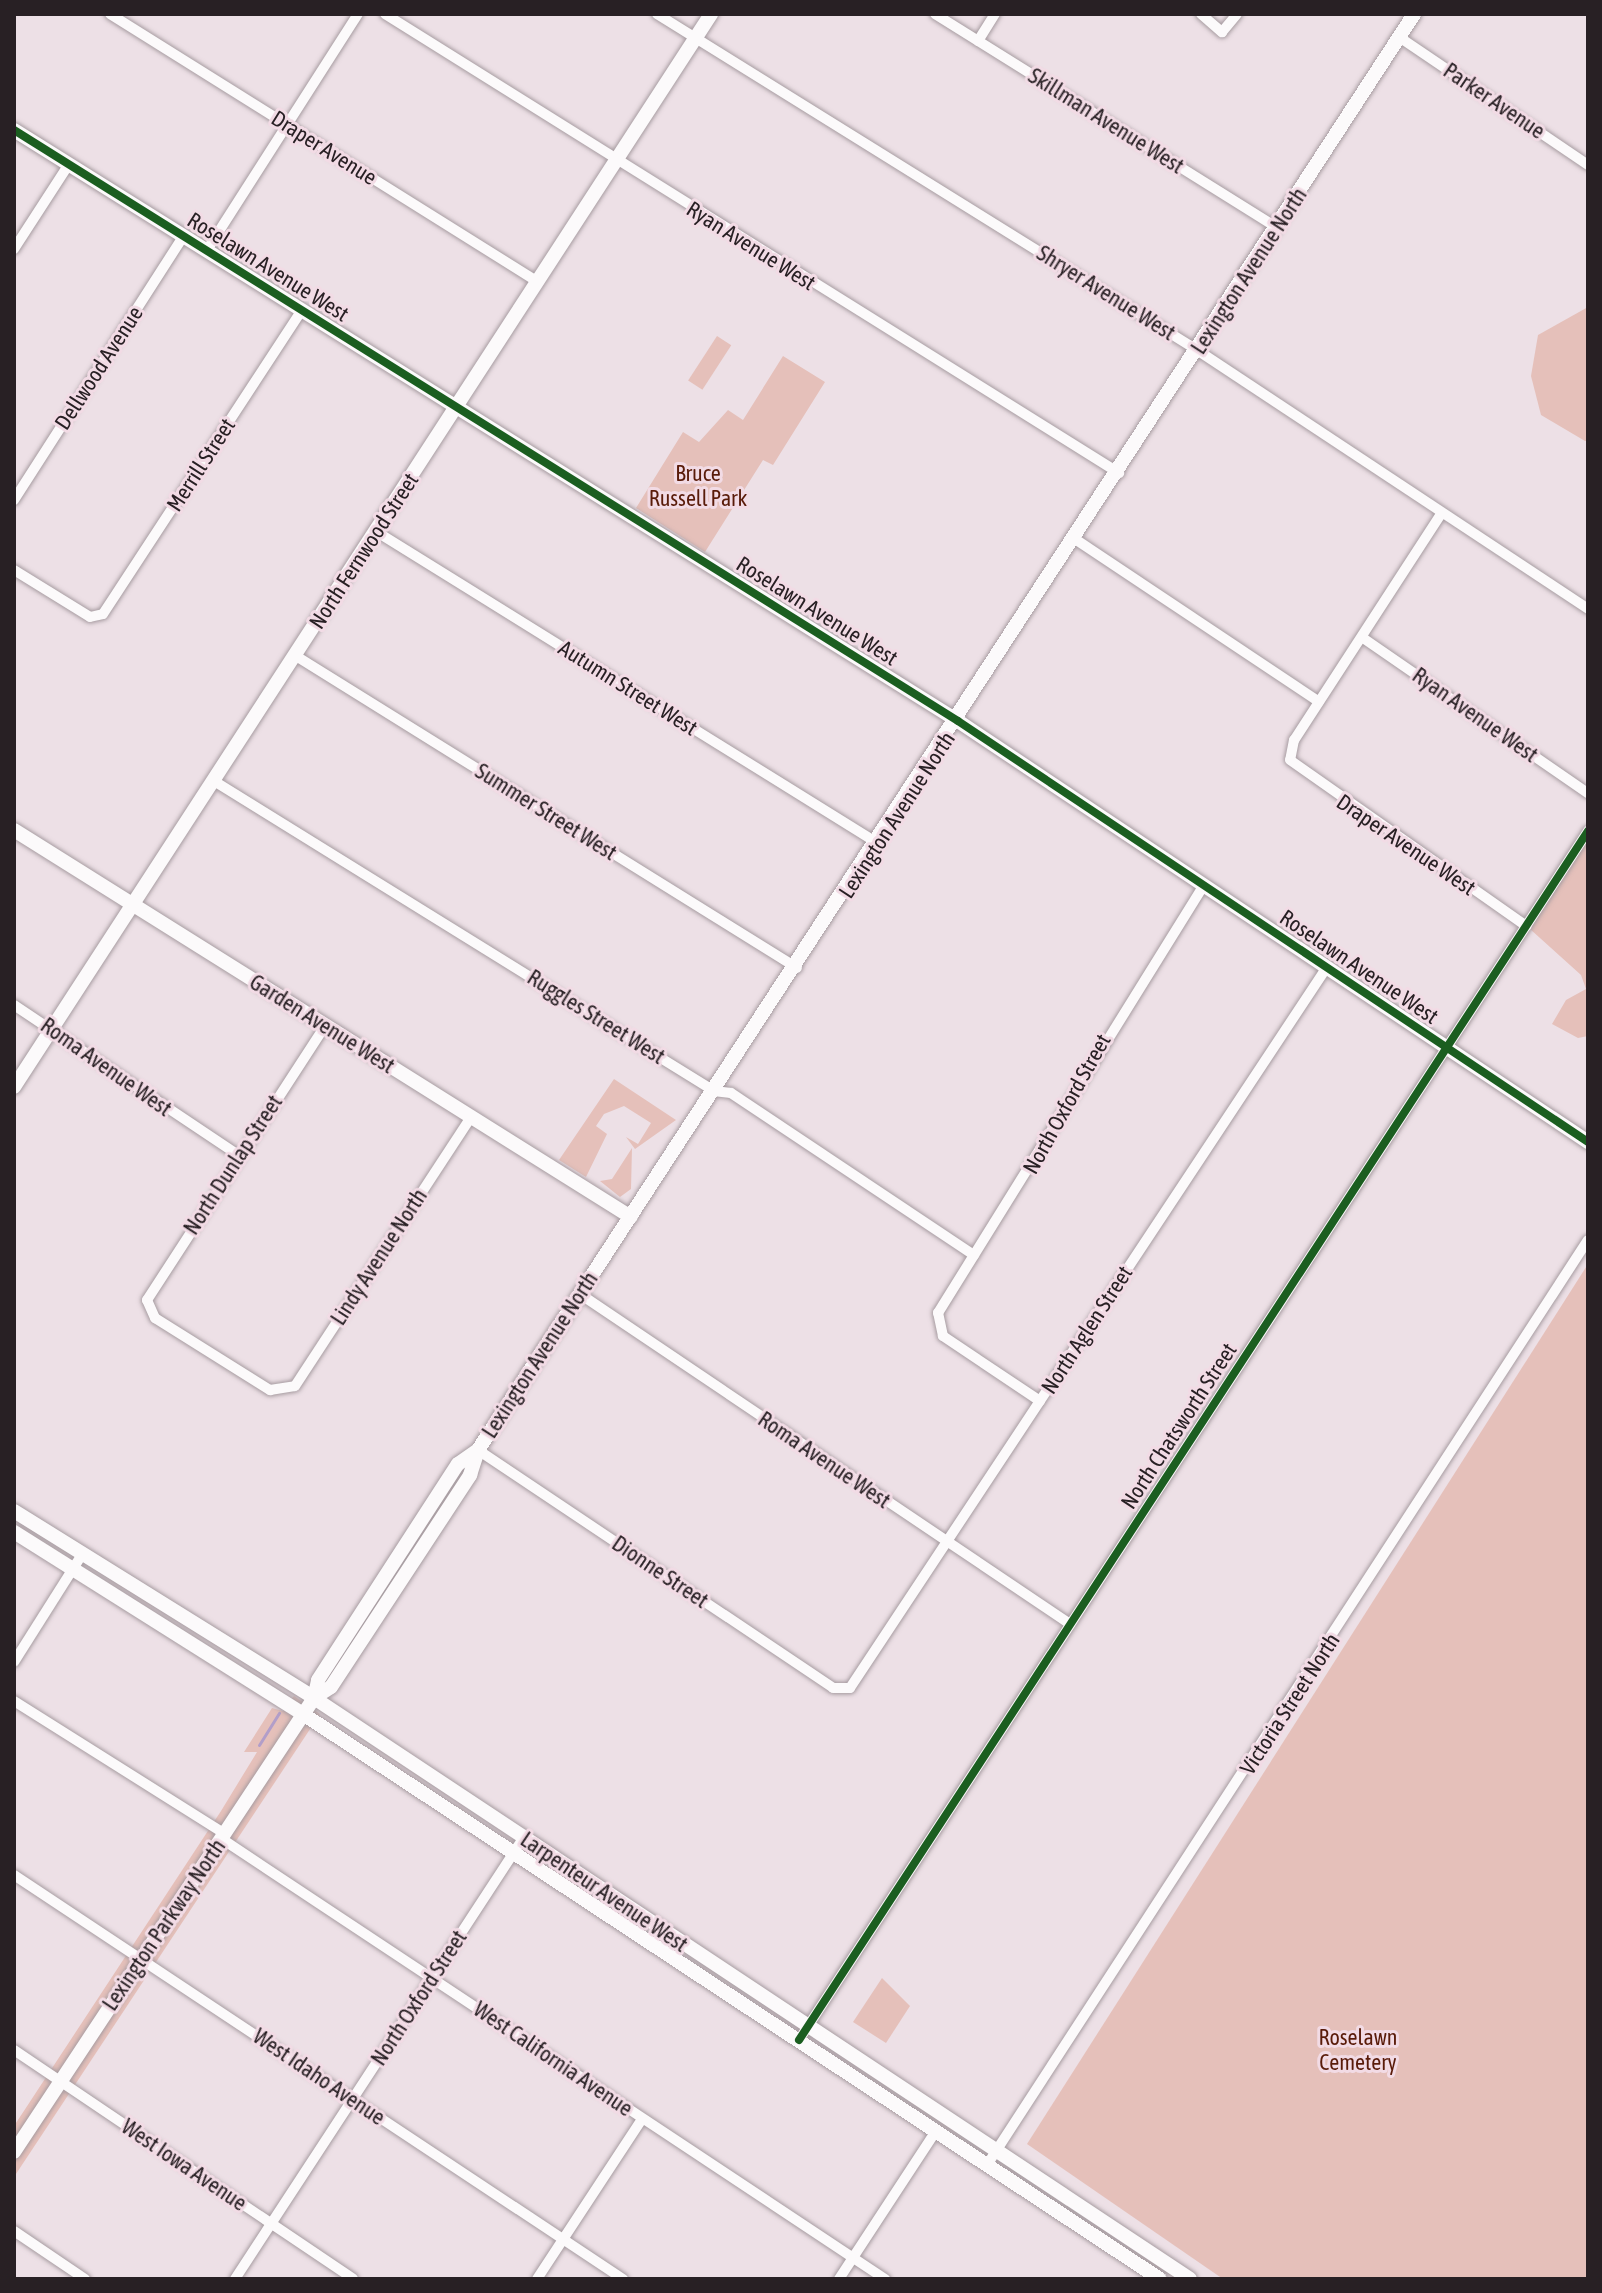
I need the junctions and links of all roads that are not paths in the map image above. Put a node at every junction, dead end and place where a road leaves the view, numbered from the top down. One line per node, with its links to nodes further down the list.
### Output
1 (110, 14): 14 (street, Draper Avenue)
2 (358, 14): 14 (street)
3 (385, 14): 16 (street, Ryan Avenue West)
4 (657, 14): 12 (street, Shryer Avenue West)
5 (711, 14): 12 (main road, North Fernwood Street)
6 (935, 14): 13 (street, Skillman Avenue West)
7 (995, 14): 13 (street)
8 (1201, 14): 9 (street)
9 (1237, 14)
10 (1414, 14): 11 (main road, Lexington Avenue North)
11 (1399, 37): 18 (street, Parker Avenue); 19 (main road, Lexington Avenue North)
12 (695, 38): 16 (main road, North Fernwood Street); 25 (street, Shryer Avenue West)
13 (978, 41): 19 (street, Skillman Avenue West)
14 (287, 125): 22 (street); 23 (street, Draper Avenue)
15 (14, 130): 17 (main road, Roselawn Avenue West)
16 (616, 162): 23 (main road, North Fernwood Street); 27 (street, Ryan Avenue West)
17 (69, 164): 20 (main road, Roselawn Avenue West); 21 (street)
18 (1588, 165)
19 (1278, 228): 25 (main road, Lexington Avenue North)
20 (184, 235): 22 (main road, Roselawn Avenue West); 28 (street, Dellwood Avenue)
21 (14, 249)
22 (207, 250): 24 (main road, Roselawn Avenue West)
23 (538, 282): 26 (main road, North Fernwood Street)
24 (302, 310): 26 (main road, Roselawn Avenue West); 32 (street, Merrill Street)
25 (1197, 350): 27 (main road, Lexington Avenue North); 29 (street, Shryer Avenue West)
26 (457, 407): 30 (main road, North Fernwood Street); 37 (main road, Roselawn Avenue West)
27 (1119, 473): 31 (main road, Lexington Avenue North)
28 (14, 500)
29 (1441, 514): 33 (street, Shryer Avenue West); 34 (street)
30 (377, 532): 35 (main road, North Fernwood Street); 42 (street, Autumn Street West)
31 (1075, 539): 36 (street); 37 (main road, Lexington Avenue North)
32 (14, 570)
33 (1588, 609)
34 (1363, 638): 36 (street); 39 (street, Ryan Avenue West)
35 (296, 656): 38 (main road, North Fernwood Street); 47 (street, Summer Street West)
36 (1319, 702): 45 (street, Draper Avenue West)
37 (958, 721): 42 (main road, Lexington Avenue North); 43 (main road, Roselawn Avenue West)
38 (214, 781): 44 (main road, North Fernwood Street); 53 (street, Ruggles Street West)
39 (1588, 793)
40 (14, 830): 44 (main road, Garden Avenue West)
41 (1588, 831): 45 (street, North Chatsworth Street)
42 (879, 844): 47 (main road, Lexington Avenue North)
43 (1204, 885): 46 (main road, Roselawn Avenue West); 59 (street, North Oxford Street)
44 (133, 905): 49 (main road, Garden Avenue West); 50 (main road, North Fernwood Street)
45 (1526, 926): 51 (street, North Chatsworth Street)
46 (1327, 967): 51 (main road, Roselawn Avenue West); 62 (street, North Aglen Street)
47 (797, 968): 53 (main road, Lexington Avenue North)
48 (14, 1005): 50 (street, Roma Avenue West)
49 (325, 1026): 54 (main road, Garden Avenue West); 56 (street, North Dunlap Street)
50 (52, 1029): 52 (main road, North Fernwood Street); 56 (street, Roma Avenue West)
51 (1447, 1048): 55 (main road, Roselawn Avenue West); 69 (street, North Chatsworth Street)
52 (14, 1087)
53 (714, 1091): 57 (main road, Lexington Avenue North); 59 (street, Ruggles Street West)
54 (471, 1117): 57 (main road, Garden Avenue West); 61 (street, Lindy Avenue North)
55 (1588, 1142)
56 (238, 1155): 61 (street, North Dunlap Street)
57 (631, 1217): 60 (main road, Lexington Avenue North)
58 (1588, 1240): 88 (street, Victoria Street North)
59 (974, 1255): 62 (street, North Oxford Street)
60 (580, 1294): 63 (main road, Lexington Avenue North); 66 (street, Roma Avenue West)
61 (147, 1307)
62 (1040, 1401): 66 (street, North Aglen Street)
63 (478, 1450): 71 (street, Dionne Street); 72 (main road, Lexington Avenue North)
64 (14, 1511): 67 (main road, Larpenteur Avenue West)
65 (14, 1532): 68 (main road, Larpenteur Avenue West)
66 (945, 1542): 69 (street, Roma Avenue West); 71 (street, North Aglen Street)
67 (83, 1553): 68 (street); 72 (main road, Larpenteur Avenue West)
68 (73, 1569): 70 (street); 74 (main road, Larpenteur Avenue West)
69 (1070, 1624): 81 (street, North Chatsworth Street)
70 (14, 1662)
71 (844, 1690)
72 (314, 1698): 74 (main road, Lexington Parkway North); 76 (main road, Larpenteur Avenue West)
73 (14, 1701): 75 (street, West California Avenue)
74 (303, 1714): 75 (main road, Lexington Parkway North); 77 (main road, Larpenteur Avenue West)
75 (223, 1836): 79 (main road, Lexington Parkway North); 80 (street, West California Avenue)
76 (524, 1837): 77 (street, North Oxford Street); 81 (main road, Larpenteur Avenue West)
77 (514, 1853): 80 (street, North Oxford Street); 81 (main road, Larpenteur Avenue West)
78 (14, 1875): 79 (street, West Idaho Avenue)
79 (143, 1959): 83 (main road, Lexington Parkway North); 84 (street, West Idaho Avenue)
80 (432, 1978): 84 (street, North Oxford Street); 85 (street, West California Avenue)
81 (802, 2035): 86 (main road, Larpenteur Avenue West); 88 (main road, Larpenteur Avenue West)
82 (14, 2050): 83 (street, West Iowa Avenue)
83 (62, 2080): 87 (main road, Lexington Parkway North); 89 (street, West Iowa Avenue)
84 (353, 2099): 89 (street, North Oxford Street); 91 (street, West Idaho Avenue)
85 (642, 2119): 91 (street); 93 (street, West California Avenue)
86 (936, 2131): 88 (main road, Larpenteur Avenue West); 93 (street)
87 (14, 2152)
88 (991, 2159): 92 (main road, Larpenteur Avenue West); 94 (main road, Larpenteur Avenue West)
89 (270, 2223): 96 (street, North Oxford Street); 97 (street, West Iowa Avenue)
90 (14, 2231): 95 (street)
91 (564, 2239): 98 (street); 99 (street, West Idaho Avenue)
92 (1156, 2256): 94 (main road); 103 (main road, Larpenteur Avenue West)
93 (853, 2258): 100 (street); 101 (street, West California Avenue)
94 (1144, 2275): 102 (main road, Larpenteur Avenue West)
95 (85, 2279)
96 (235, 2279)
97 (353, 2279)
98 (537, 2279)
99 (623, 2279)
100 (839, 2279)
101 (885, 2279)
102 (1160, 2279)
103 (1190, 2279)

